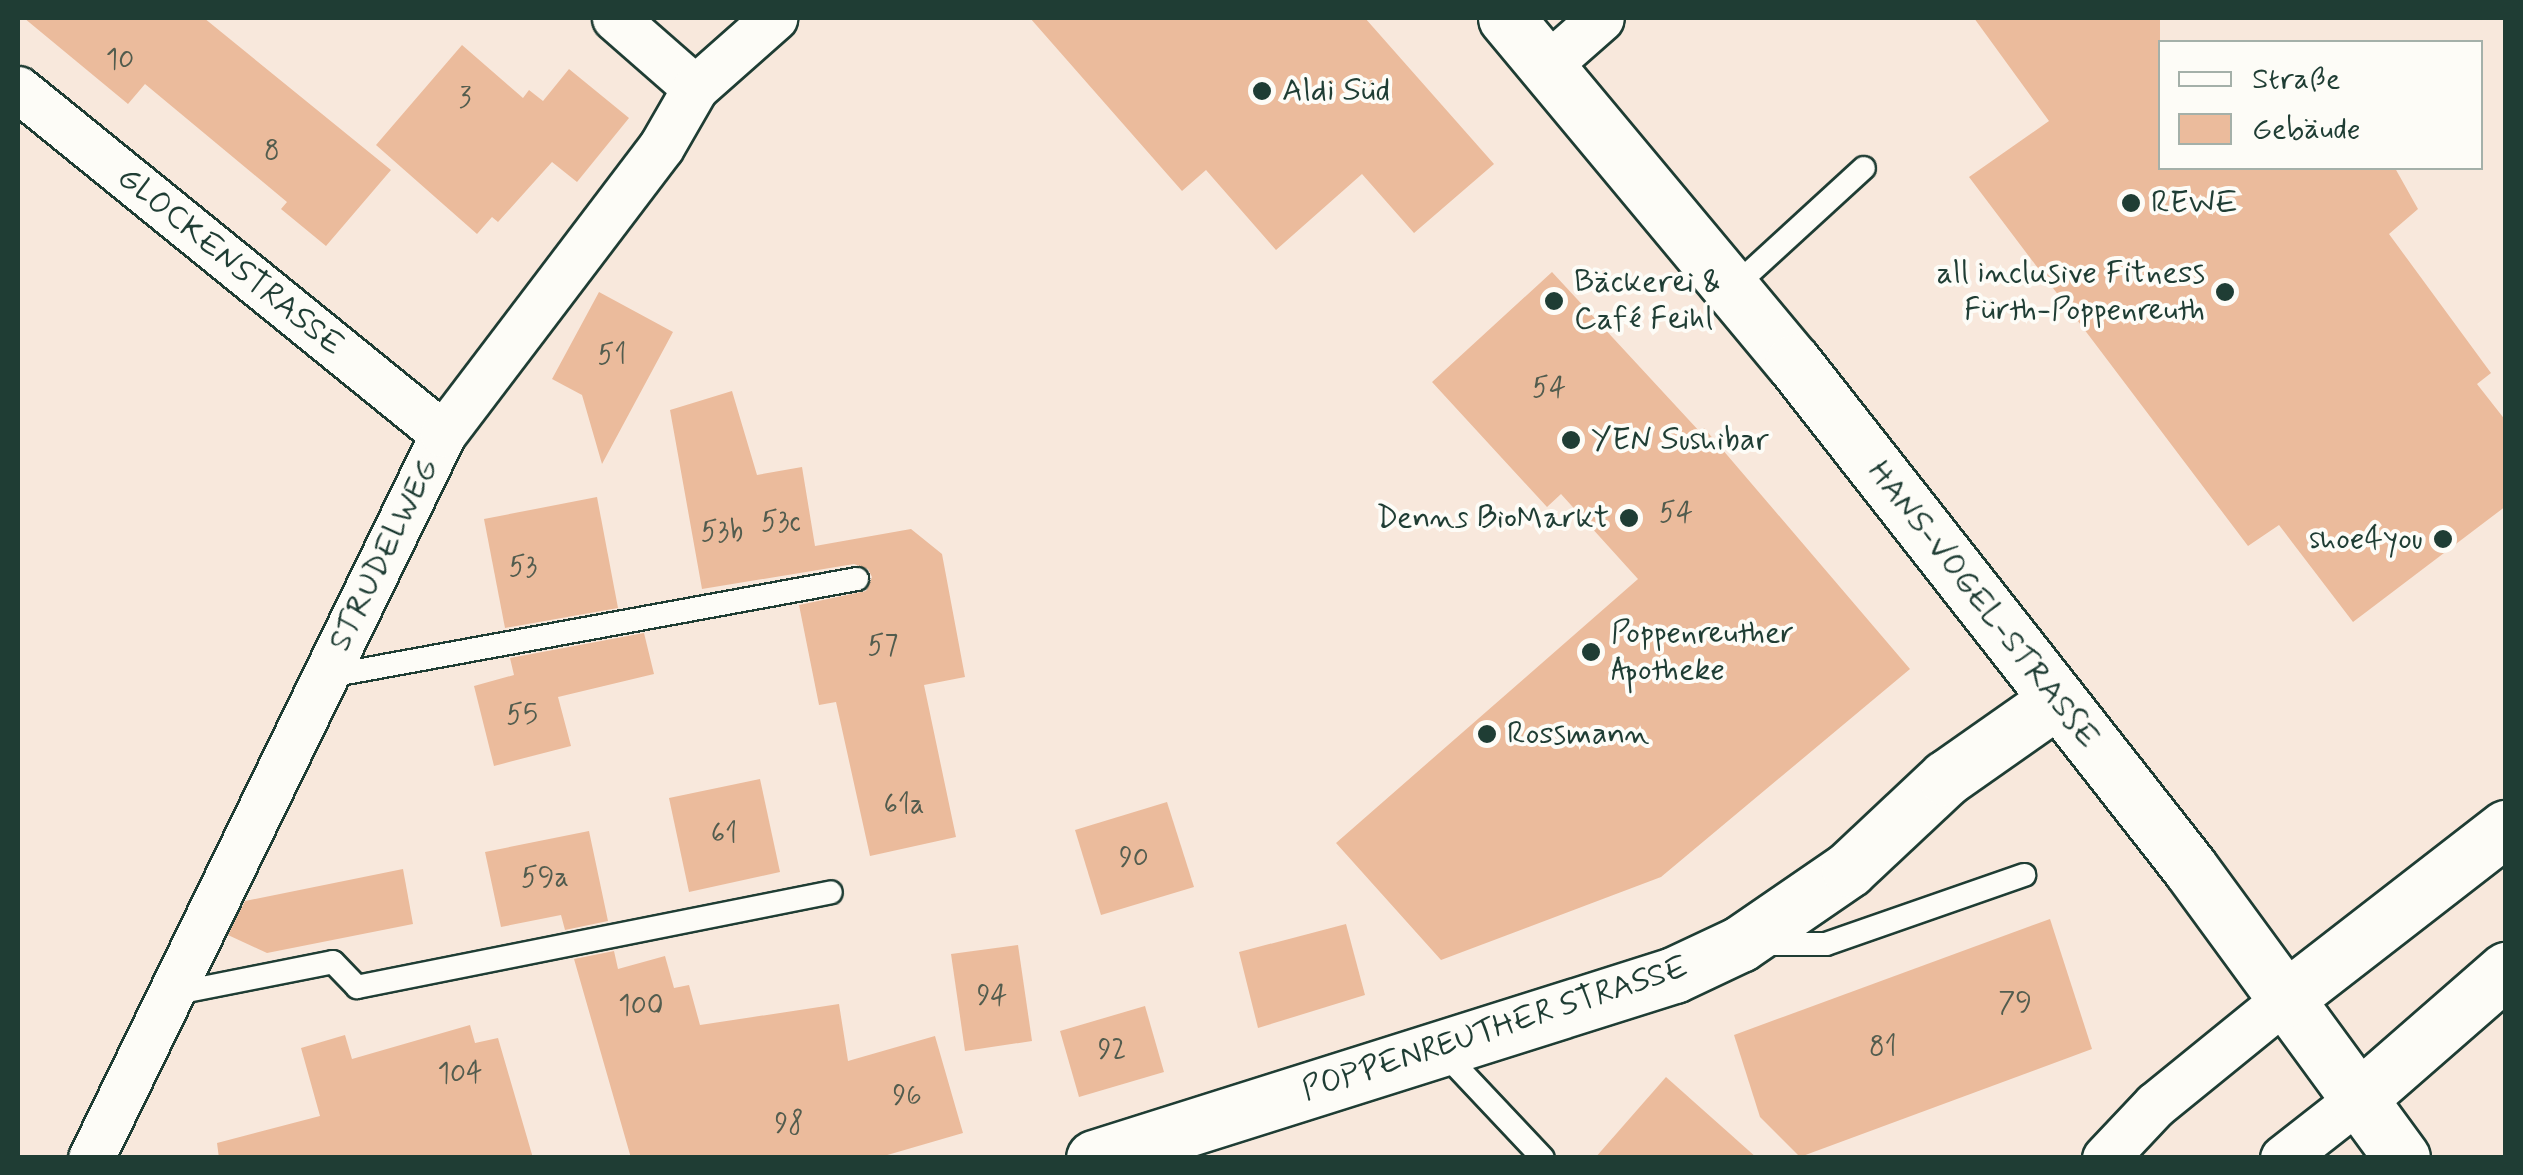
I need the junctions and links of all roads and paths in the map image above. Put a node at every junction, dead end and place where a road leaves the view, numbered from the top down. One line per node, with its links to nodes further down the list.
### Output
1 (615, 18): 6 (street)
2 (774, 18): 6 (street, STRUDELWEG)
3 (1506, 18): 5 (main road, HANS-VOGEL-STRASSE)
4 (1600, 18): 5 (street)
5 (1549, 64): 9 (main road, HANS-VOGEL-STRASSE)
6 (694, 88): 10 (street, STRUDELWEG)
7 (18, 89): 10 (street, GLOCKENSTRASSE)
8 (1864, 168): 9 (lane)
9 (1734, 287): 13 (main road, HANS-VOGEL-STRASSE)
10 (443, 434): 12 (street, STRUDELWEG)
11 (856, 579): 12 (lane)
12 (324, 677): 19 (street, STRUDELWEG)
13 (2056, 700): 17 (main road, POPPENREUTHER STRASSE); 20 (main road, HANS-VOGEL-STRASSE)
14 (2506, 828): 20 (main road)
15 (2024, 874): 17 (lane)
16 (831, 892): 19 (lane)
17 (1740, 944): 21 (main road, POPPENREUTHER STRASSE)
18 (2506, 970): 22 (main road)
19 (170, 994): 23 (street, STRUDELWEG)
20 (2284, 1000): 22 (main road, HANS-VOGEL-STRASSE); 26 (street)
21 (1439, 1049): 24 (main road, POPPENREUTHER STRASSE); 25 (lane)
22 (2357, 1100): 27 (street); 28 (main road, HANS-VOGEL-STRASSE)
23 (91, 1158)
24 (1094, 1158)
25 (1542, 1158)
26 (2105, 1158)
27 (2283, 1158)
28 (2402, 1158)

